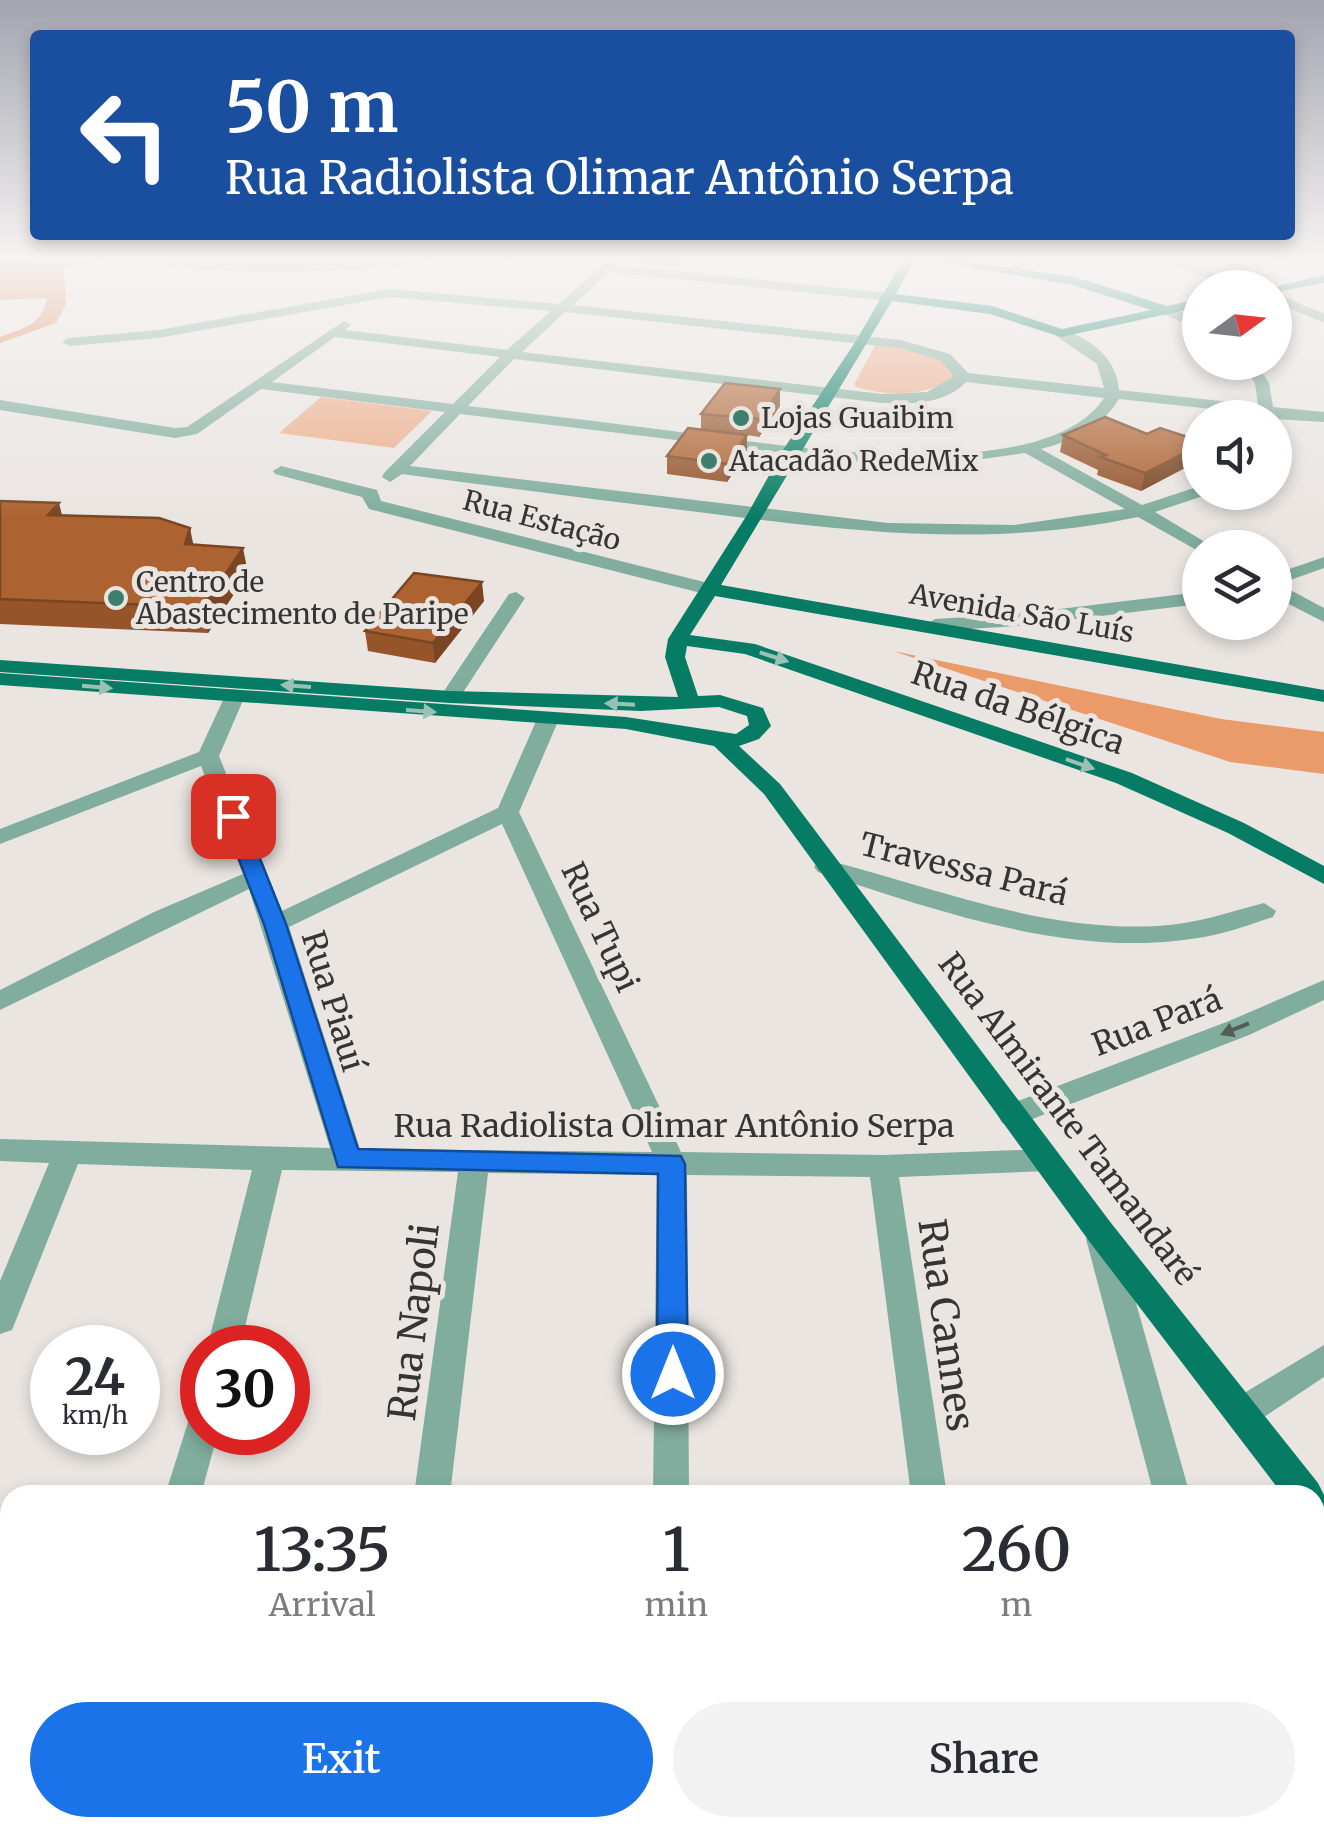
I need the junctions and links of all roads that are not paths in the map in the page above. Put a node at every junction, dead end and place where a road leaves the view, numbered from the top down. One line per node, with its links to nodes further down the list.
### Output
1 (315, 347): 9 (street)
2 (446, 347): 7 (street)
3 (519, 347): 7 (street)
4 (859, 347): 10 (main road)
5 (912, 347): 8 (street)
6 (1083, 347): 11 (street)
7 (511, 354): 10 (street); 14 (street)
8 (962, 378): 10 (street); 11 (street)
9 (261, 386): 13 (street); 14 (street)
10 (830, 393): 18 (main road)
11 (1113, 394): 12 (street); 17 (street)
12 (1182, 403)
13 (0, 406)
14 (455, 408): 18 (street); 19 (street)
15 (1292, 416): 16 (street)
16 (1324, 418)
17 (1030, 449): 18 (street); 23 (street)
18 (791, 450): 24 (main road)
19 (399, 469): 21 (street); 24 (street)
20 (281, 471): 21 (street)
21 (371, 494): 28 (street, Rua Estação)
22 (1182, 498): 23 (street)
23 (1146, 512): 24 (street); 25 (street)
24 (756, 514): 28 (main road)
25 (1182, 534)
26 (1324, 562): 27 (street)
27 (1292, 574)
28 (709, 589): 34 (main road, Avenida São Luís); 36 (main road)
29 (516, 598): 40 (street)
30 (1292, 598): 32 (street)
31 (1182, 600): 33 (street)
32 (1324, 616)
33 (1018, 620): 34 (street); 35 (street)
34 (935, 625): 35 (main road, Avenida São Luís)
35 (1004, 637): 39 (main road, Avenida São Luís)
36 (678, 639): 42 (main road); 52 (main road, Rua da Bélgica, one-way to 52)
37 (0, 666): 40 (main road, one-way to 37)
38 (0, 679): 41 (main road, one-way to 41)
39 (1318, 693)
40 (450, 696): 42 (main road, one-way to 40)
41 (234, 698): 43 (main road, one-way to 43); 46 (street)
42 (690, 703): 44 (main road)
43 (548, 719): 45 (main road); 48 (street)
44 (756, 733): 45 (main road); 47 (main road, Rua Almirante Tamandaré)
45 (722, 741): 47 (main road, Rua Almirante Tamandaré)
46 (208, 756): 49 (street); 51 (street, Rua Piauí)
47 (772, 788): 50 (main road, Rua Almirante Tamandaré)
48 (508, 812): 54 (street); 64 (street, Rua Tupi)
49 (0, 837)
50 (826, 867): 53 (street, Travessa Pará); 57 (main road, Rua Almirante Tamandaré)
51 (258, 876): 54 (street, Rua Piauí); 56 (street)
52 (1324, 876)
53 (1264, 911)
54 (275, 924): 61 (street, Rua Piauí)
55 (1324, 989): 57 (street, Rua Pará, one-way to 57)
56 (0, 1000)
57 (1012, 1115): 63 (main road, Rua Almirante Tamandaré)
58 (0, 1150): 59 (street, Rua Radiolista Olimar Antônio Serpa)
59 (69, 1150): 60 (street, Rua Radiolista Olimar Antônio Serpa); 67 (street)
60 (270, 1159): 61 (street, Rua Radiolista Olimar Antônio Serpa); 68 (street)
61 (348, 1160): 62 (street, Rua Radiolista Olimar Antônio Serpa)
62 (476, 1160): 64 (street, Rua Radiolista Olimar Antônio Serpa); 73 (street, Rua Napoli)
63 (1048, 1160): 65 (street, Rua Radiolista Olimar Antônio Serpa); 66 (main road, Rua Almirante Tamandaré)
64 (672, 1164): 65 (street, Rua Radiolista Olimar Antônio Serpa); 74 (street)
65 (883, 1166): 75 (street, Rua Cannes)
66 (1100, 1232): 70 (main road, Rua Almirante Tamandaré); 76 (street)
67 (0, 1320)
68 (230, 1325)
69 (1324, 1359): 70 (street)
70 (1243, 1412): 77 (main road, Rua Almirante Tamandaré)
71 (194, 1455): 72 (street)
72 (186, 1485)
73 (433, 1485)
74 (670, 1485)
75 (928, 1485)
76 (1169, 1485)
77 (1298, 1485)

